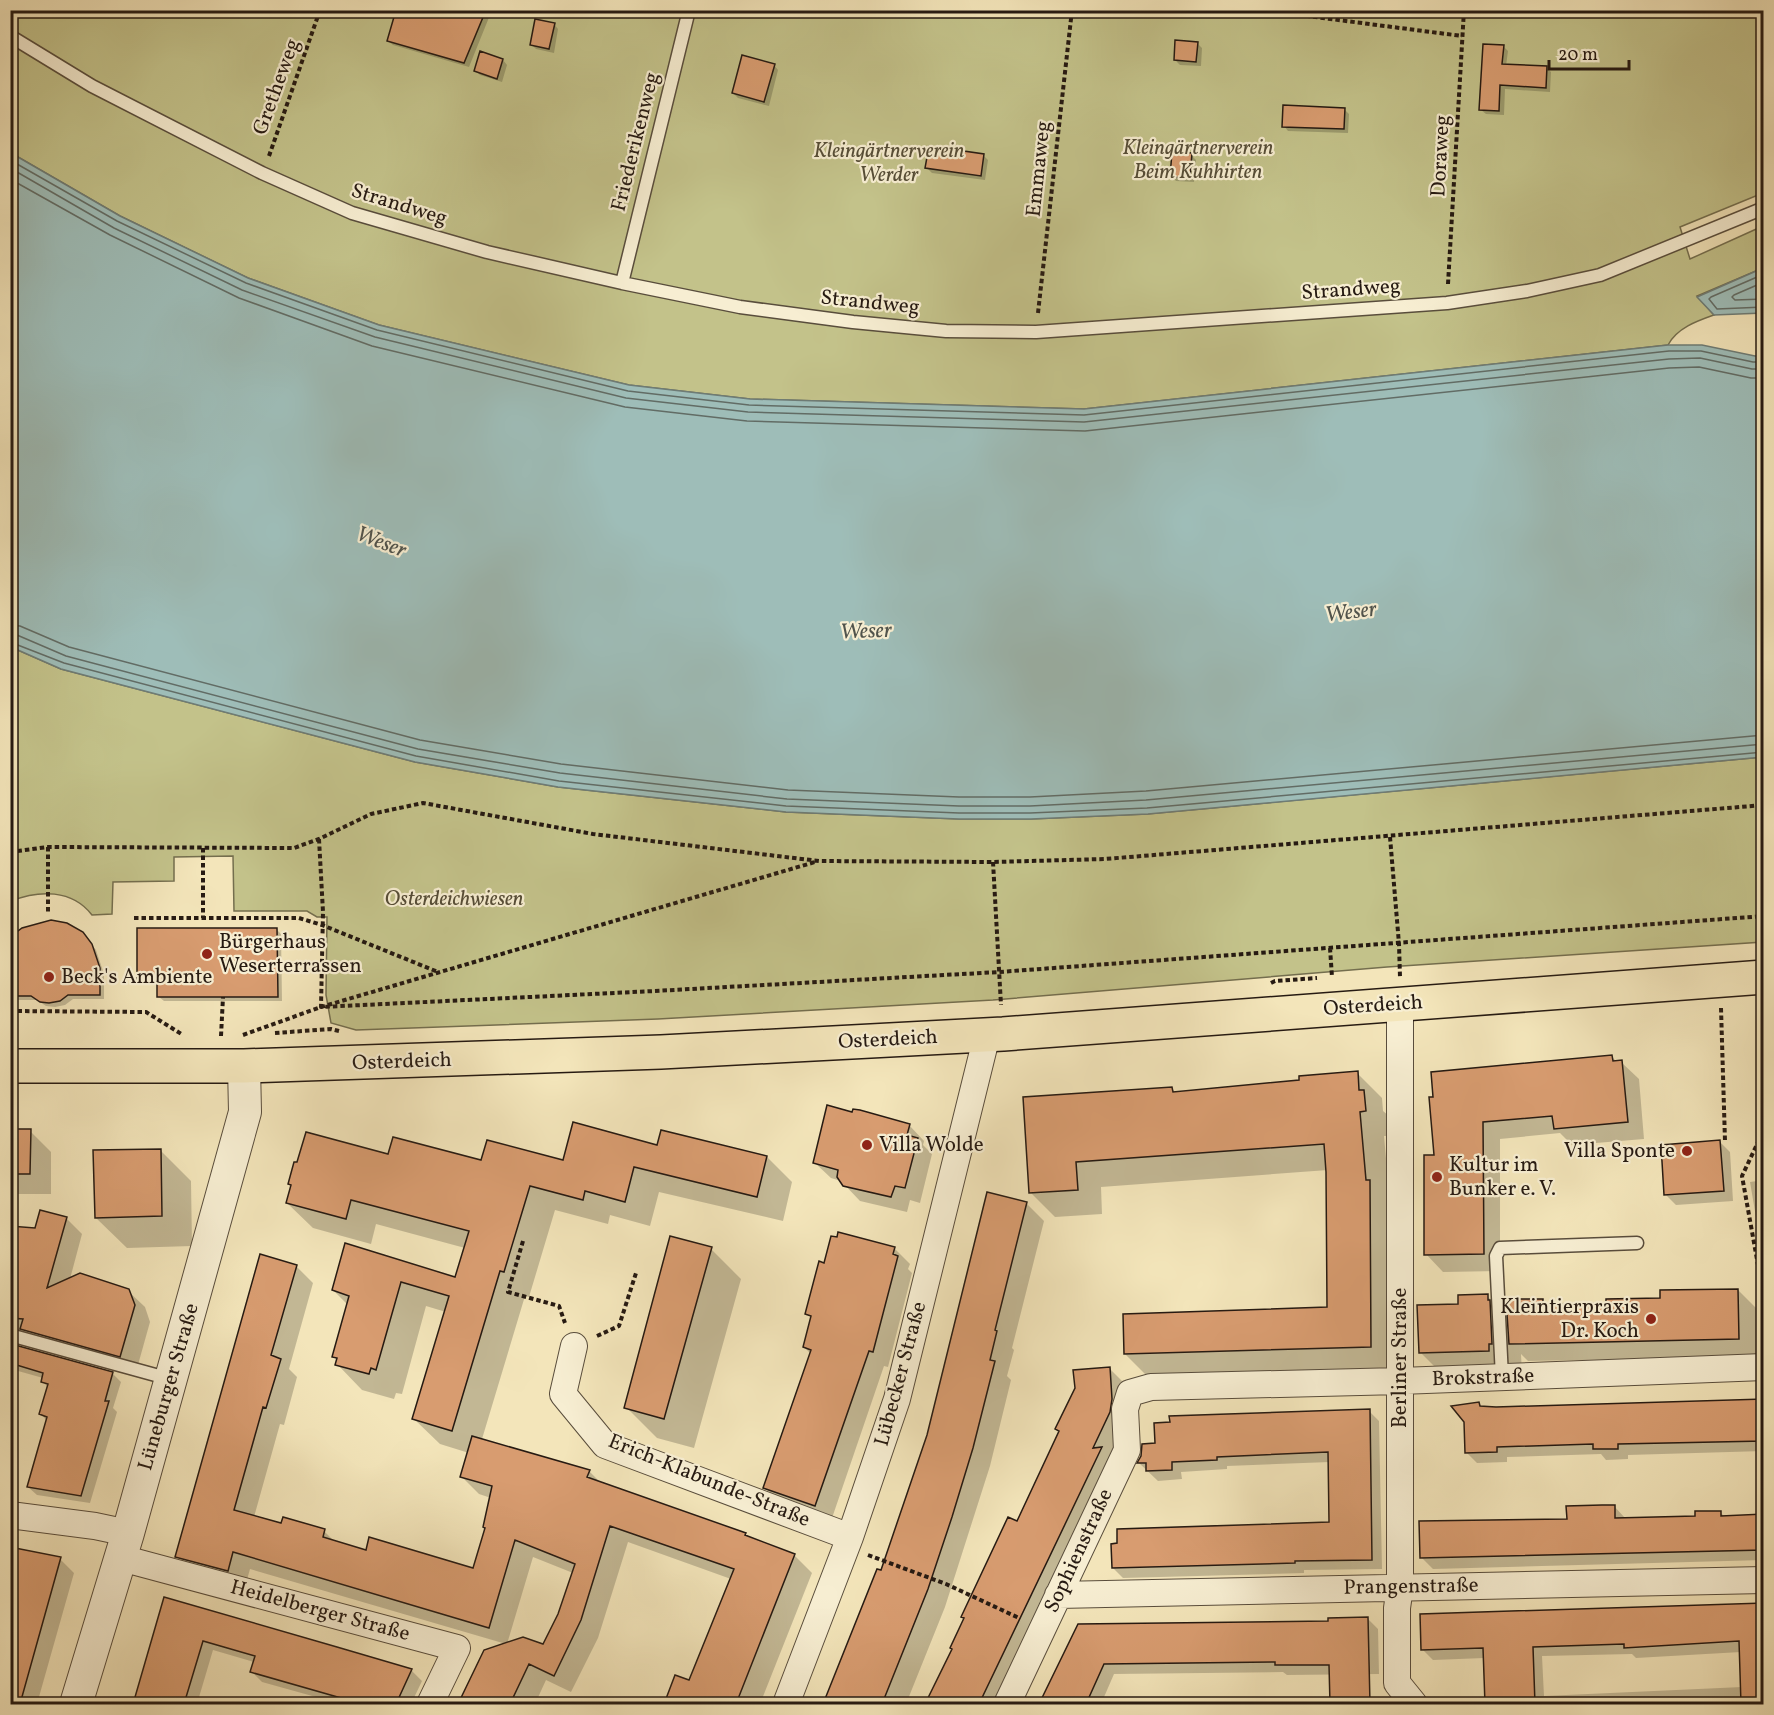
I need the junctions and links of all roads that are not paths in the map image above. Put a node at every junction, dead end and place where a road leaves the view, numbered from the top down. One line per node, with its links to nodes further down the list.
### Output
1 (689, 10): 4 (lane, Friederikenweg)
2 (10, 36): 4 (lane, Strandweg)
3 (1764, 208): 4 (lane, Strandweg)
4 (622, 283)
5 (1400, 989): 6 (main road, Osterdeich); 7 (main road, Osterdeich); 16 (street, Berliner Straße)
6 (1762, 990)
7 (995, 1035): 9 (main road, Osterdeich); 19 (street, Lübecker Straße)
8 (10, 1066): 9 (main road, Osterdeich)
9 (244, 1066): 15 (street, Lüneburger Straße)
10 (1636, 1243): 14 (lane)
11 (10, 1335): 15 (lane)
12 (574, 1346): 19 (street, Erich-Klabunde-Straße)
13 (1764, 1367): 14 (street, Brokstraße)
14 (1502, 1377): 16 (street, Brokstraße)
15 (171, 1379): 20 (street, Lüneburger Straße)
16 (1400, 1381): 17 (street, Brokstraße); 22 (street, Berliner Straße)
17 (1130, 1393): 23 (street, Sophienstraße)
18 (10, 1515): 20 (street)
19 (850, 1536): 26 (street, Lübecker Straße)
20 (125, 1545): 24 (street, Lüneburger Straße); 25 (street, Heidelberger Straße)
21 (1764, 1580): 22 (street, Prangenstraße)
22 (1400, 1587): 23 (street, Prangenstraße); 28 (street, Berliner Straße)
23 (1058, 1595): 27 (street, Sophienstraße)
24 (76, 1704)
25 (430, 1704)
26 (786, 1704)
27 (1007, 1704)
28 (1414, 1704)

